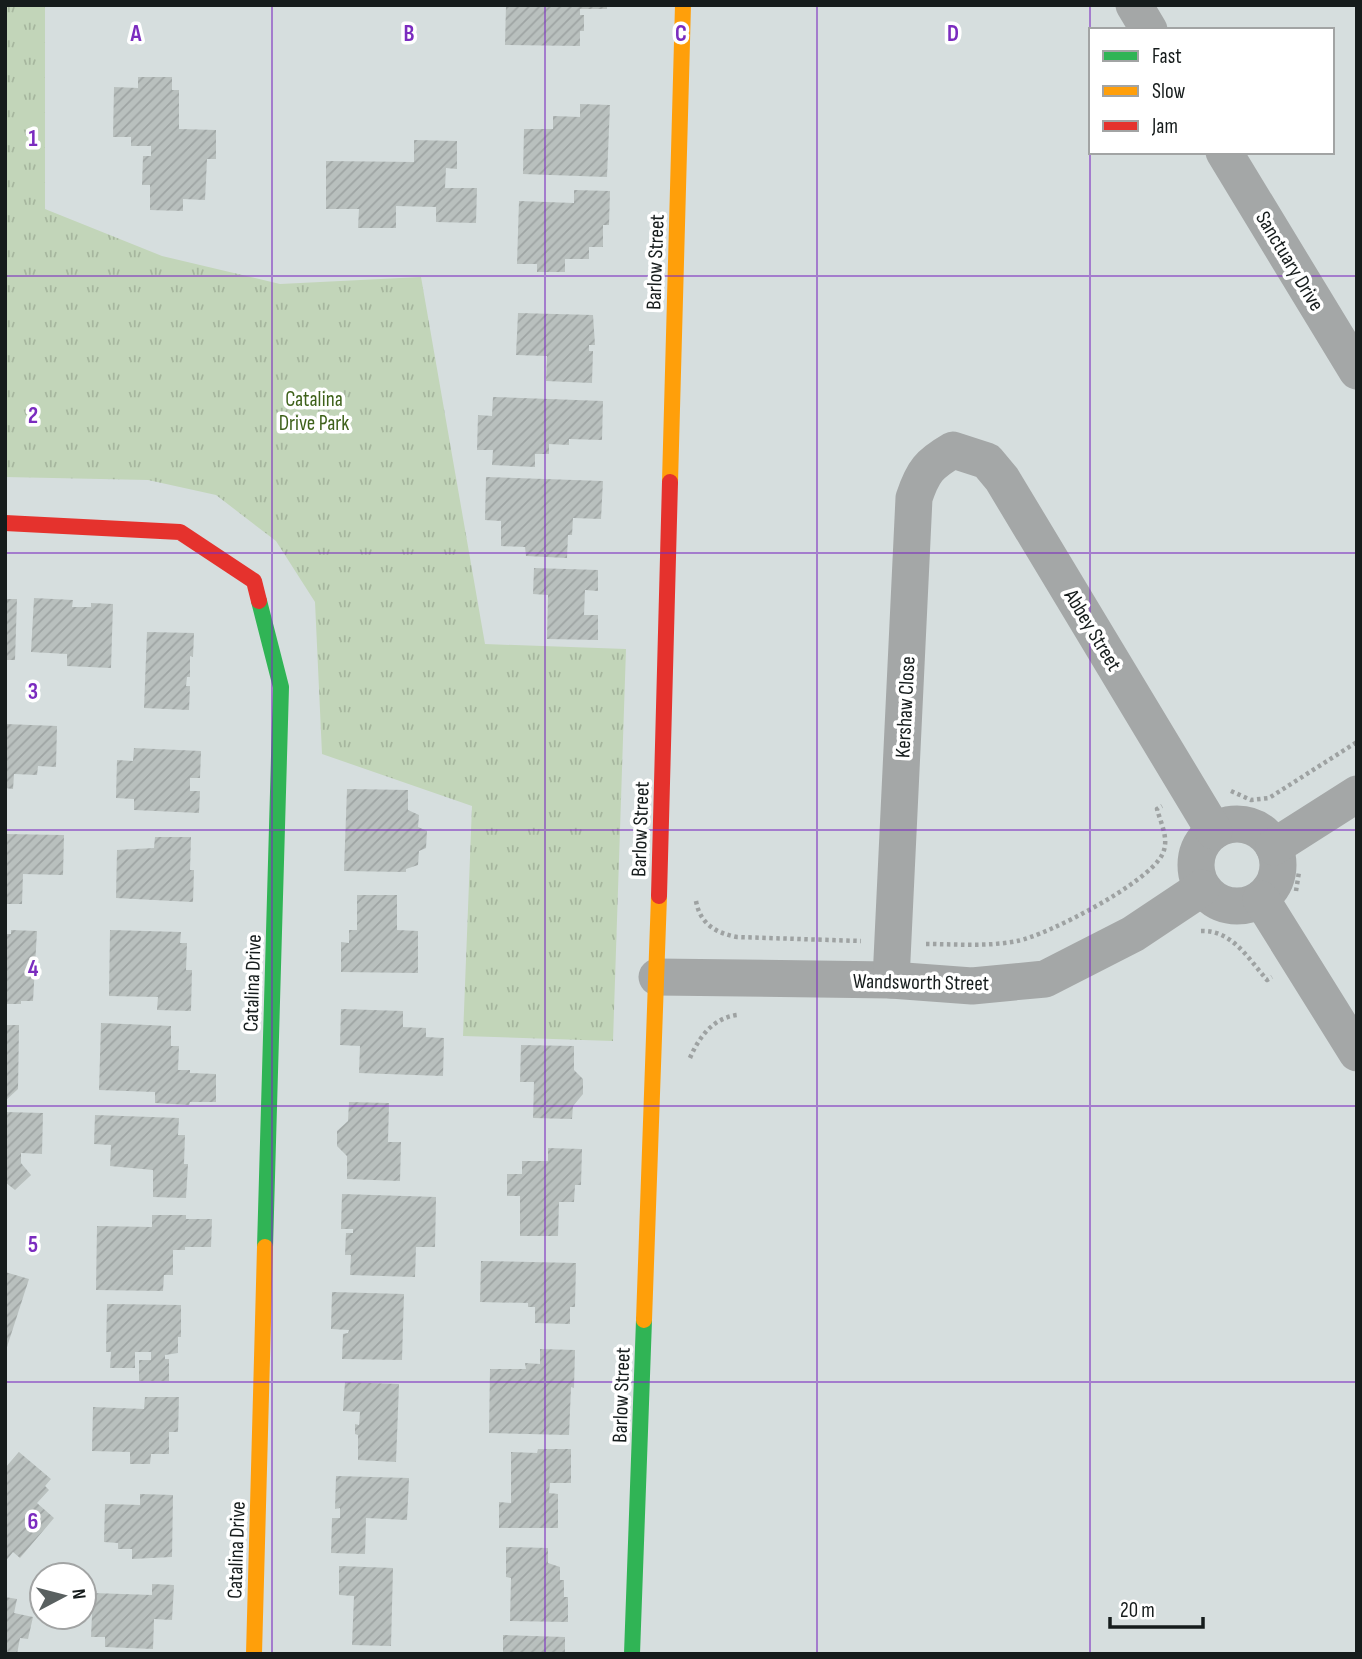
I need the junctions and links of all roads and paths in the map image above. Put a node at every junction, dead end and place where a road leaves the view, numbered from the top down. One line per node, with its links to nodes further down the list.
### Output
1 (683, 5): 18 (street, Barlow Street)
2 (1134, 5): 3 (street)
3 (1148, 28)
4 (1225, 154): 5 (street, Sanctuary Drive)
5 (1357, 371)
6 (953, 450): 9 (street, Abbey Street); 17 (street, Kershaw Close)
7 (5, 523): 21 (street, Catalina Drive)
8 (1357, 742): 10 (path)
9 (1189, 789): 12 (street, Abbey Street); 17 (path)
10 (1230, 790)
11 (1357, 794): 13 (street)
12 (1214, 831): 13 (street); 14 (street)
13 (1274, 847): 16 (street)
14 (1202, 888): 16 (street); 19 (street, Wandsworth Street)
15 (694, 890): 17 (path)
16 (1261, 899): 20 (street)
17 (894, 942): 19 (street, Kershaw Close)
18 (657, 977): 19 (street, Wandsworth Street); 22 (street, Barlow Street)
19 (891, 980)
20 (1357, 1053)
21 (254, 1654)
22 (632, 1654)

